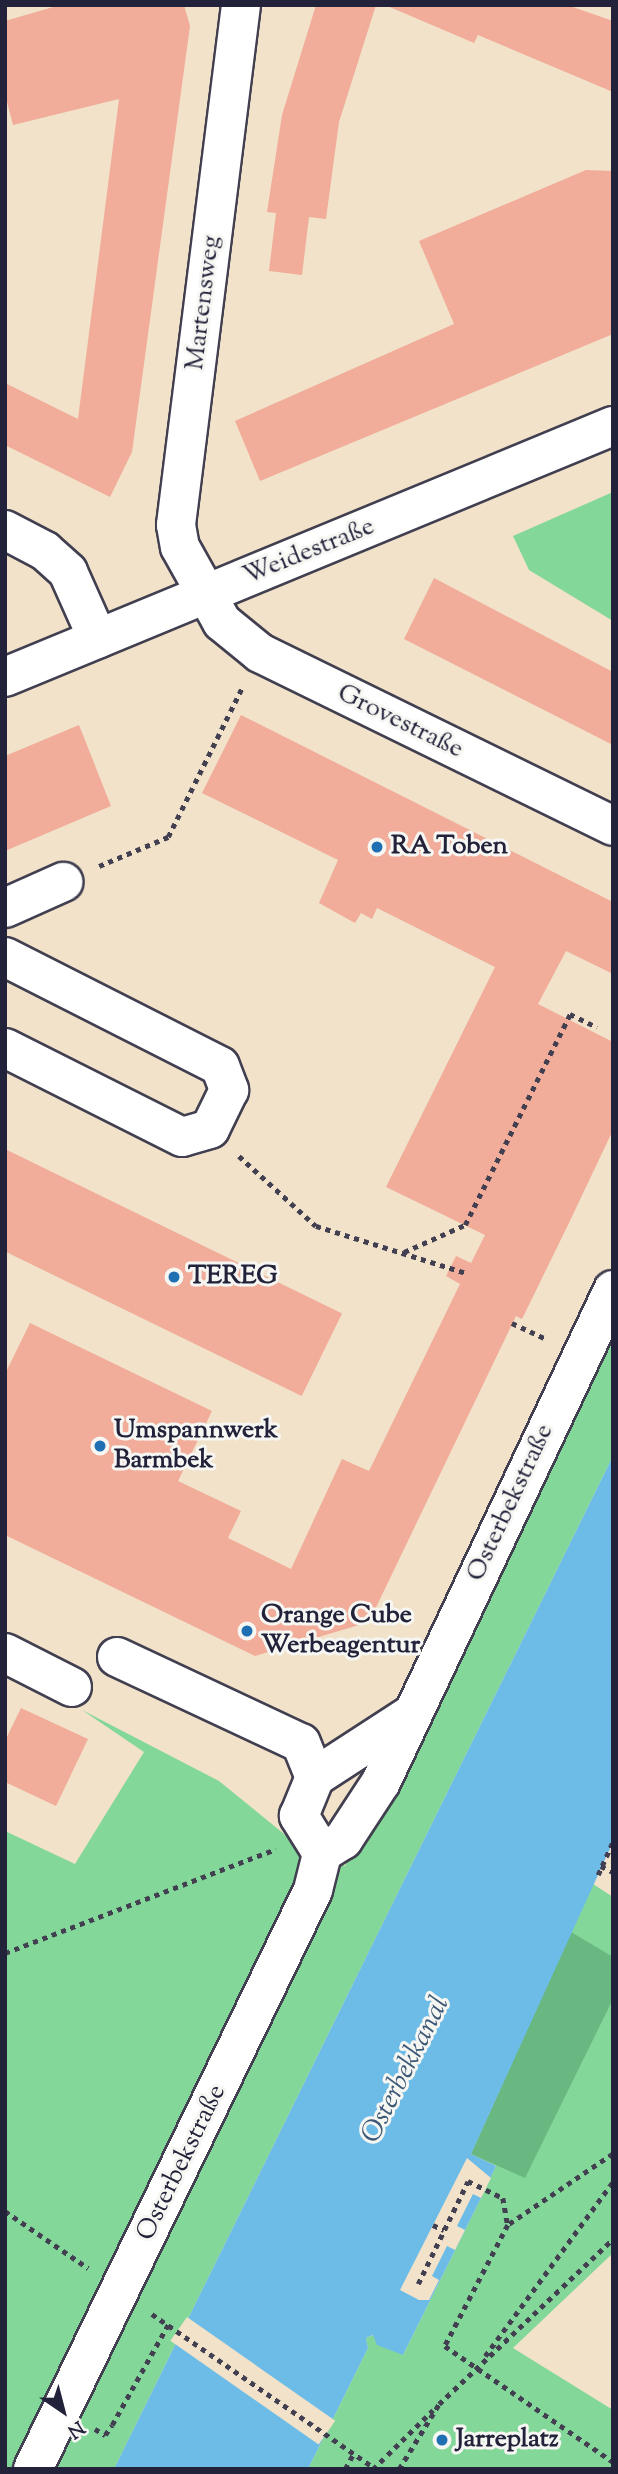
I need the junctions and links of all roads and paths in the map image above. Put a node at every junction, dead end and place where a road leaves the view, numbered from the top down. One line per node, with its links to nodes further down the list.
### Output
1 (241, 5): 4 (street, Martensweg)
2 (613, 426): 4 (street, Weidestraße)
3 (5, 530): 5 (street)
4 (204, 596): 5 (street, Weidestraße); 6 (street, Grovestraße)
5 (98, 639): 7 (street, Weidestraße)
6 (260, 653): 8 (street, Grovestraße); 9 (path)
7 (5, 677)
8 (613, 827)
9 (63, 882): 10 (street)
10 (5, 908)
11 (5, 957): 14 (street)
12 (597, 1027): 15 (path)
13 (5, 1048): 14 (street)
14 (209, 1129): 15 (path)
15 (404, 1252): 16 (path)
16 (466, 1273)
17 (613, 1290): 21 (street, Osterbekstraße)
18 (5, 1653): 20 (street)
19 (117, 1657): 22 (street)
20 (72, 1687)
21 (409, 1716): 22 (street); 24 (street, Osterbekstraße)
22 (315, 1777): 24 (street, Osterbekstraße)
23 (613, 1842): 25 (path)
24 (314, 1845): 28 (path); 37 (street, Osterbekstraße)
25 (601, 1867): 26 (path); 27 (path)
26 (613, 1872)
27 (598, 1875)
28 (5, 1954)
29 (613, 2154): 33 (path)
30 (613, 2182): 40 (path)
31 (5, 2211): 37 (path)
32 (433, 2225): 34 (path)
33 (508, 2225): 34 (path); 41 (path)
34 (444, 2231): 36 (path)
35 (613, 2239): 40 (path)
36 (418, 2284)
37 (121, 2291): 47 (street, Osterbekstraße)
38 (144, 2324): 39 (path)
39 (169, 2326): 43 (path); 44 (path)
40 (481, 2362): 41 (path)
41 (477, 2367): 42 (path); 45 (path)
42 (439, 2404): 46 (path); 49 (path)
43 (96, 2418)
44 (354, 2453): 46 (path); 48 (path)
45 (613, 2462)
46 (374, 2468)
47 (33, 2469)
48 (345, 2469)
49 (399, 2469)

